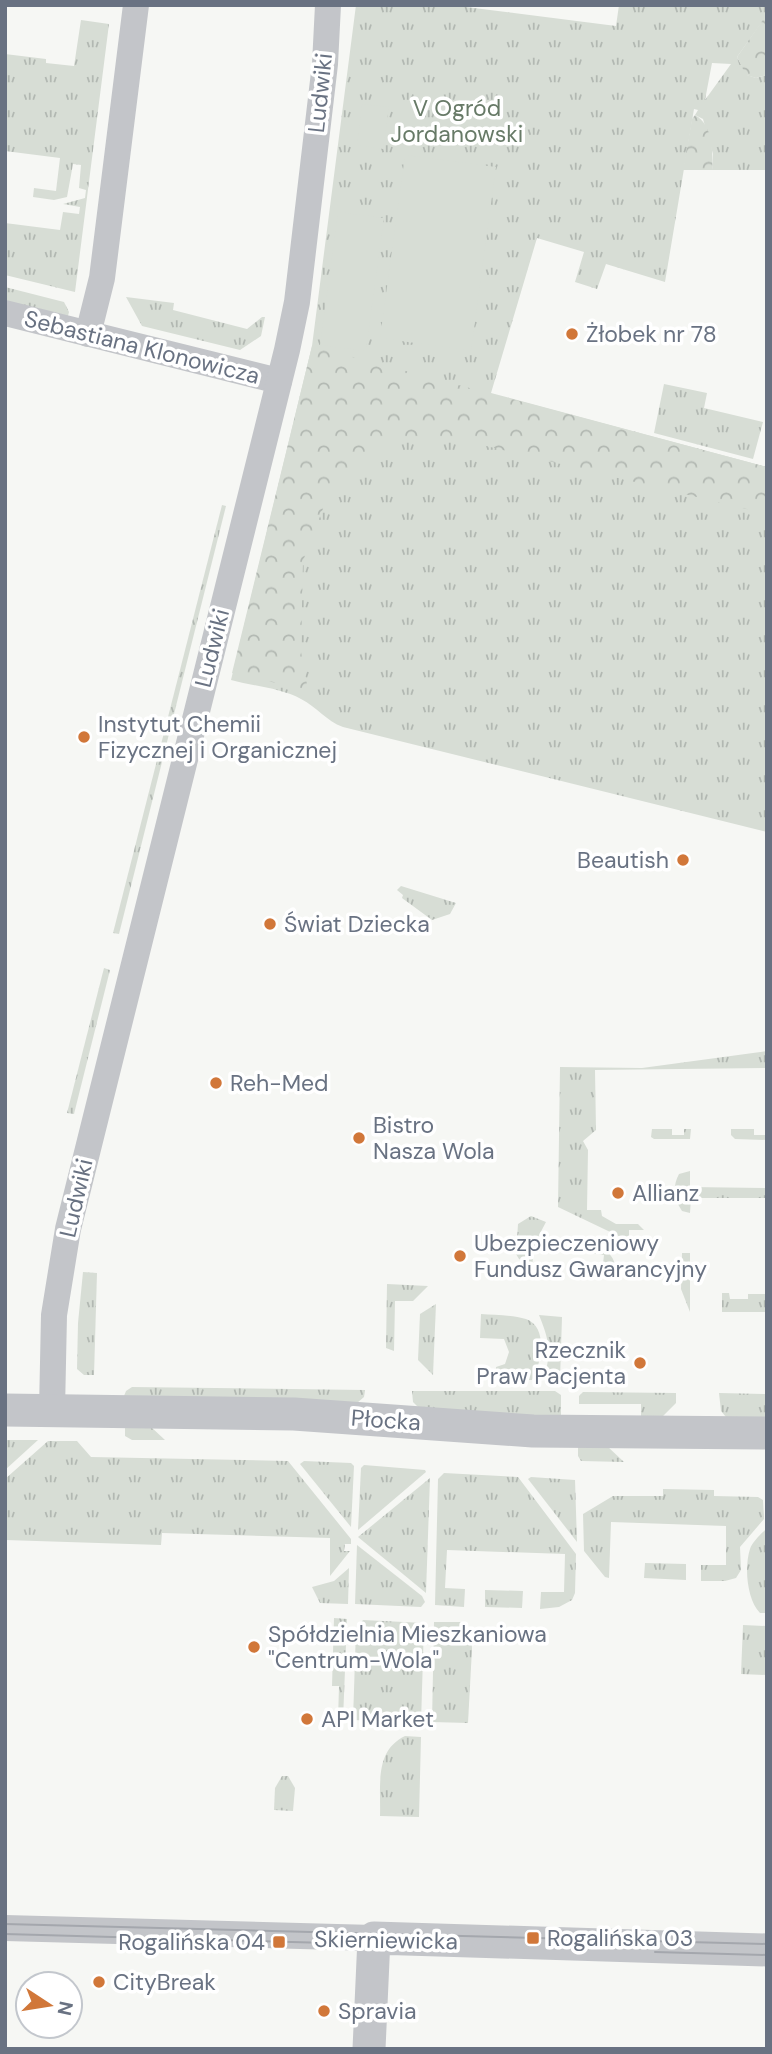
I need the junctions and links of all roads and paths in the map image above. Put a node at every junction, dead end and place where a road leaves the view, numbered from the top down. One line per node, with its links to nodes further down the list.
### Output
1 (136, 5): 4 (street)
2 (328, 5): 5 (street, Ludwiki)
3 (5, 313): 4 (street, Sebastiana Klonowicza)
4 (88, 334): 5 (street, Sebastiana Klonowicza)
5 (279, 382): 7 (street, Ludwiki)
6 (5, 1410): 7 (street, Płocka)
7 (52, 1410): 8 (street, Płocka)
8 (767, 1433)
9 (5, 1928): 10 (street, Skierniewicka)
10 (374, 1938): 11 (street, Skierniewicka); 12 (street)
11 (767, 1950)
12 (369, 2049)

